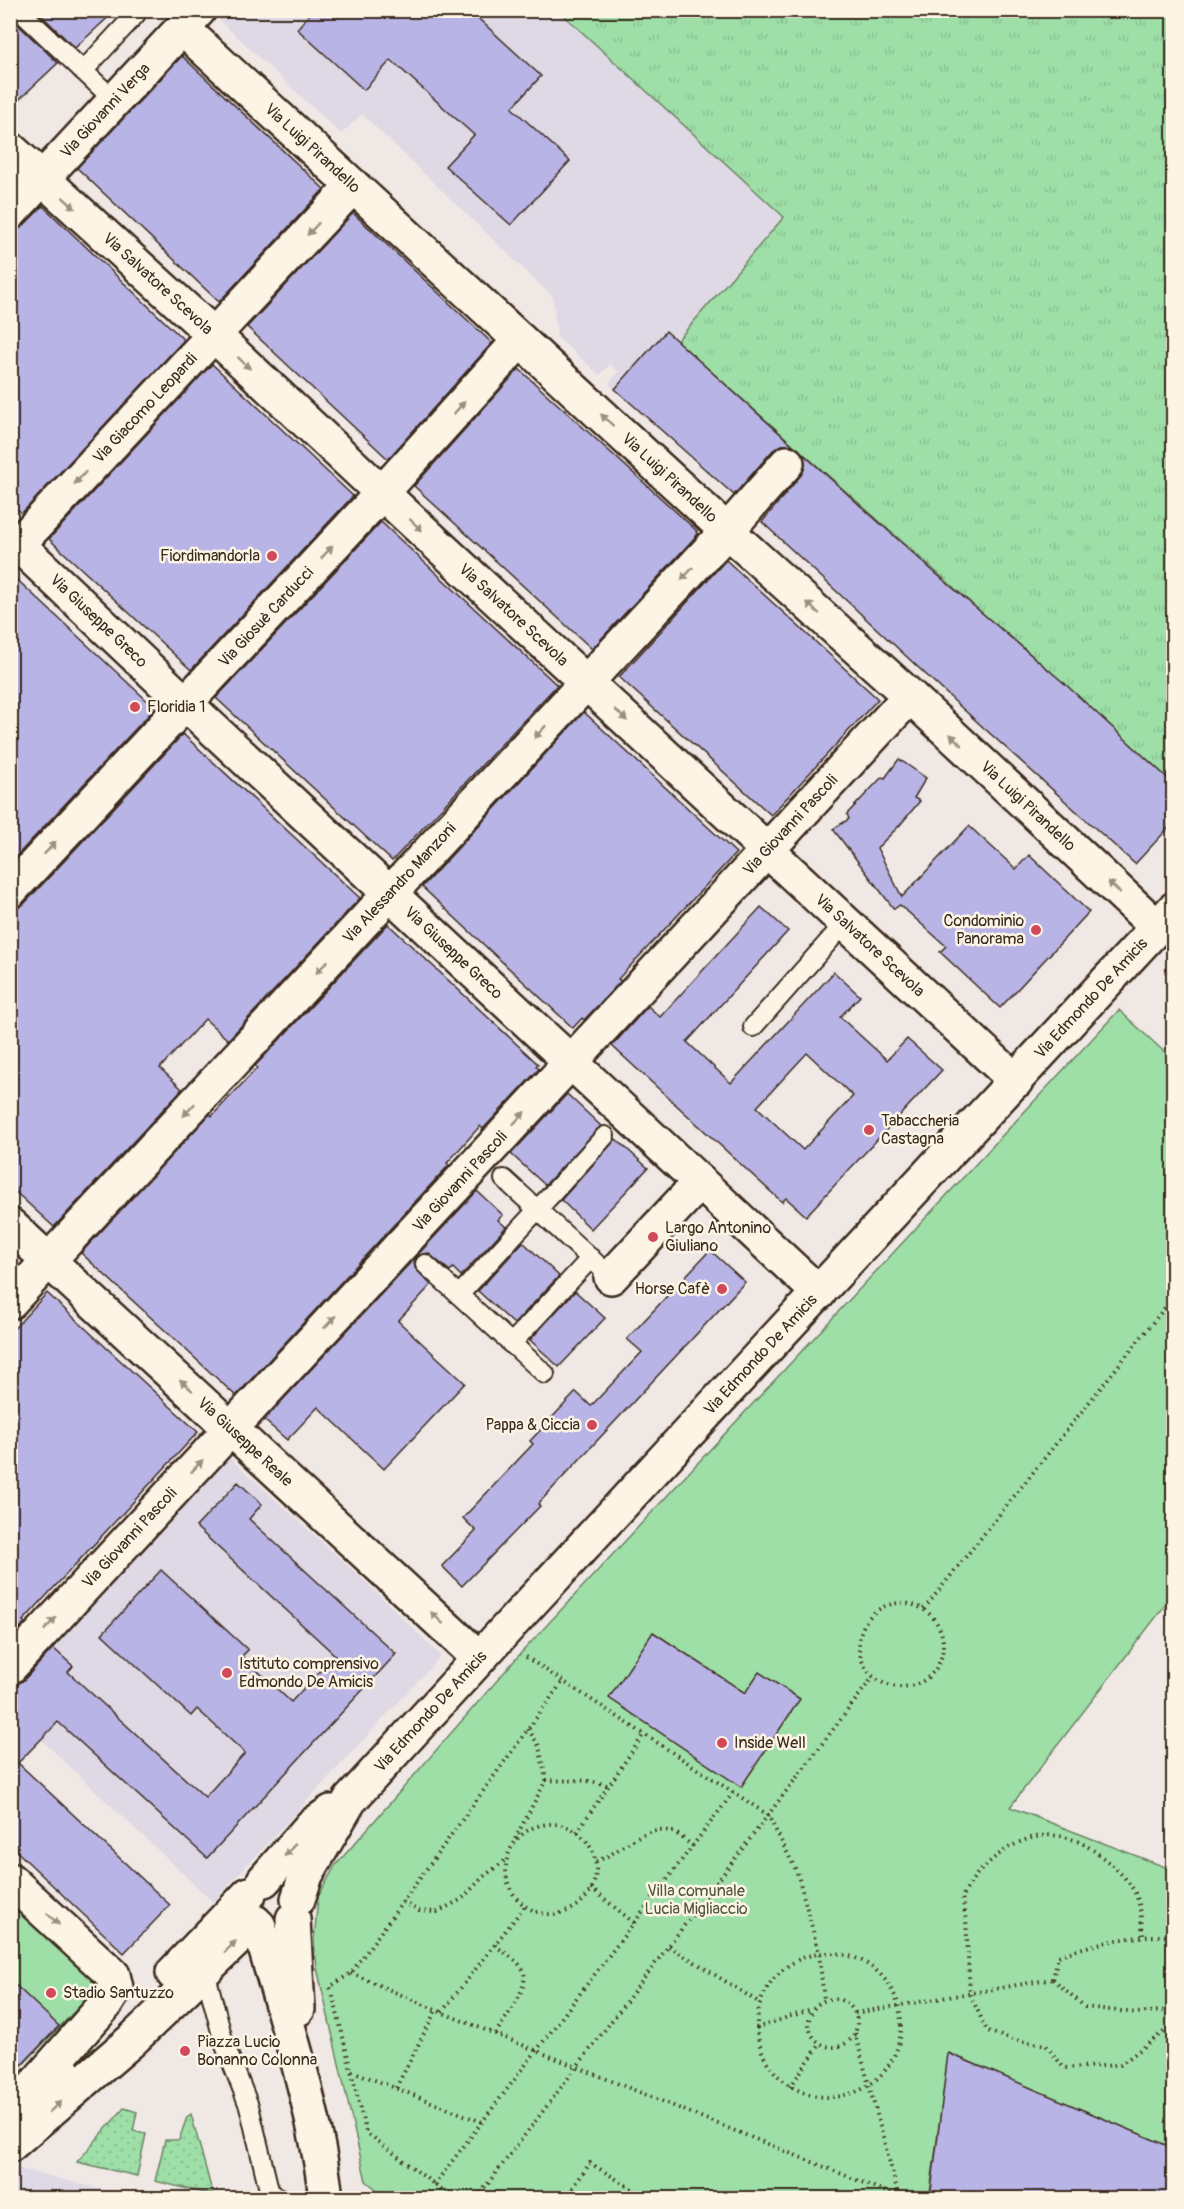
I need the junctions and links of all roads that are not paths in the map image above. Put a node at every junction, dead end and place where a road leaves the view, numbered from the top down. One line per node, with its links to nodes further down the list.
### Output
1 (19, 10): 4 (lane)
2 (136, 12): 4 (lane)
3 (191, 20): 5 (street, Via Giovanni Verga); 8 (street, Via Luigi Pirandello)
4 (83, 71): 5 (lane)
5 (115, 101): 7 (street, Via Giovanni Verga)
6 (10, 149): 7 (street, Via Salvatore Scevola)
7 (42, 178): 9 (street, Via Giovanni Verga); 10 (street, Via Salvatore Scevola, one-way to 10)
8 (353, 186): 10 (street, Via Giacomo Leopardi, one-way to 10); 11 (street, Via Luigi Pirandello)
9 (10, 213)
10 (214, 334): 13 (street, Via Salvatore Scevola, one-way to 13); 15 (street, Via Giacomo Leopardi, one-way to 15)
11 (520, 340): 13 (street, Via Giosuè Carducci, one-way to 11); 14 (street, Via Luigi Pirandello, one-way to 11)
12 (787, 463): 14 (street, Via Alessandro Manzoni)
13 (382, 493): 16 (street, Via Salvatore Scevola, one-way to 16); 18 (street, Via Giosuè Carducci, one-way to 13)
14 (727, 531): 16 (street, Via Alessandro Manzoni, one-way to 16); 17 (street, Via Luigi Pirandello, one-way to 14)
15 (13, 545): 18 (street, Via Giuseppe Greco)
16 (586, 682): 19 (street, Via Salvatore Scevola, one-way to 19); 21 (street, Via Alessandro Manzoni, one-way to 21)
17 (910, 696): 19 (street, Via Giovanni Pascoli); 22 (street, Via Luigi Pirandello, one-way to 17)
18 (185, 703): 20 (street, Via Giosuè Carducci, one-way to 18); 21 (street, Via Giuseppe Greco)
19 (768, 849): 23 (street, Via Salvatore Scevola); 25 (street, Via Giovanni Pascoli)
20 (10, 891)
21 (390, 893): 25 (street, Via Giuseppe Greco); 32 (street, Via Alessandro Manzoni, one-way to 32)
22 (1165, 918): 26 (street, Via Edmondo De Amicis)
23 (845, 922): 24 (lane); 26 (street, Via Salvatore Scevola)
24 (753, 1027)
25 (571, 1062): 29 (street, Via Giuseppe Greco); 40 (street, Via Giovanni Pascoli, one-way to 25)
26 (1016, 1081): 35 (street, Via Edmondo De Amicis)
27 (605, 1136): 30 (lane)
28 (504, 1179): 30 (lane)
29 (700, 1182): 34 (street); 35 (street, Via Giuseppe Greco)
30 (537, 1209): 34 (lane); 36 (lane)
31 (10, 1225): 32 (street, Via Giuseppe Reale)
32 (49, 1261): 37 (street, Via Alessandro Manzoni); 40 (street, Via Giuseppe Reale, one-way to 32)
33 (424, 1264): 36 (lane)
34 (601, 1268): 38 (lane)
35 (819, 1293): 41 (street, Via Edmondo De Amicis)
36 (459, 1295): 38 (lane)
37 (10, 1302)
38 (511, 1344): 39 (lane)
39 (545, 1374)
40 (232, 1427): 41 (street, Via Giuseppe Reale, one-way to 40); 42 (street, Via Giovanni Pascoli, one-way to 40)
41 (480, 1658): 43 (street, Via Edmondo De Amicis)
42 (10, 1667)
43 (350, 1800): 45 (street, one-way to 45); 46 (street)
44 (10, 1880): 49 (street, one-way to 49)
45 (257, 1905): 46 (street); 46 (street); 47 (street, one-way to 45); 48 (street); 49 (street)
46 (295, 1909): 48 (street)
47 (206, 1971): 50 (street, one-way to 47); 51 (lane)
48 (305, 2091): 52 (street)
49 (10, 2113)
50 (10, 2145)
51 (279, 2199)
52 (327, 2199)

